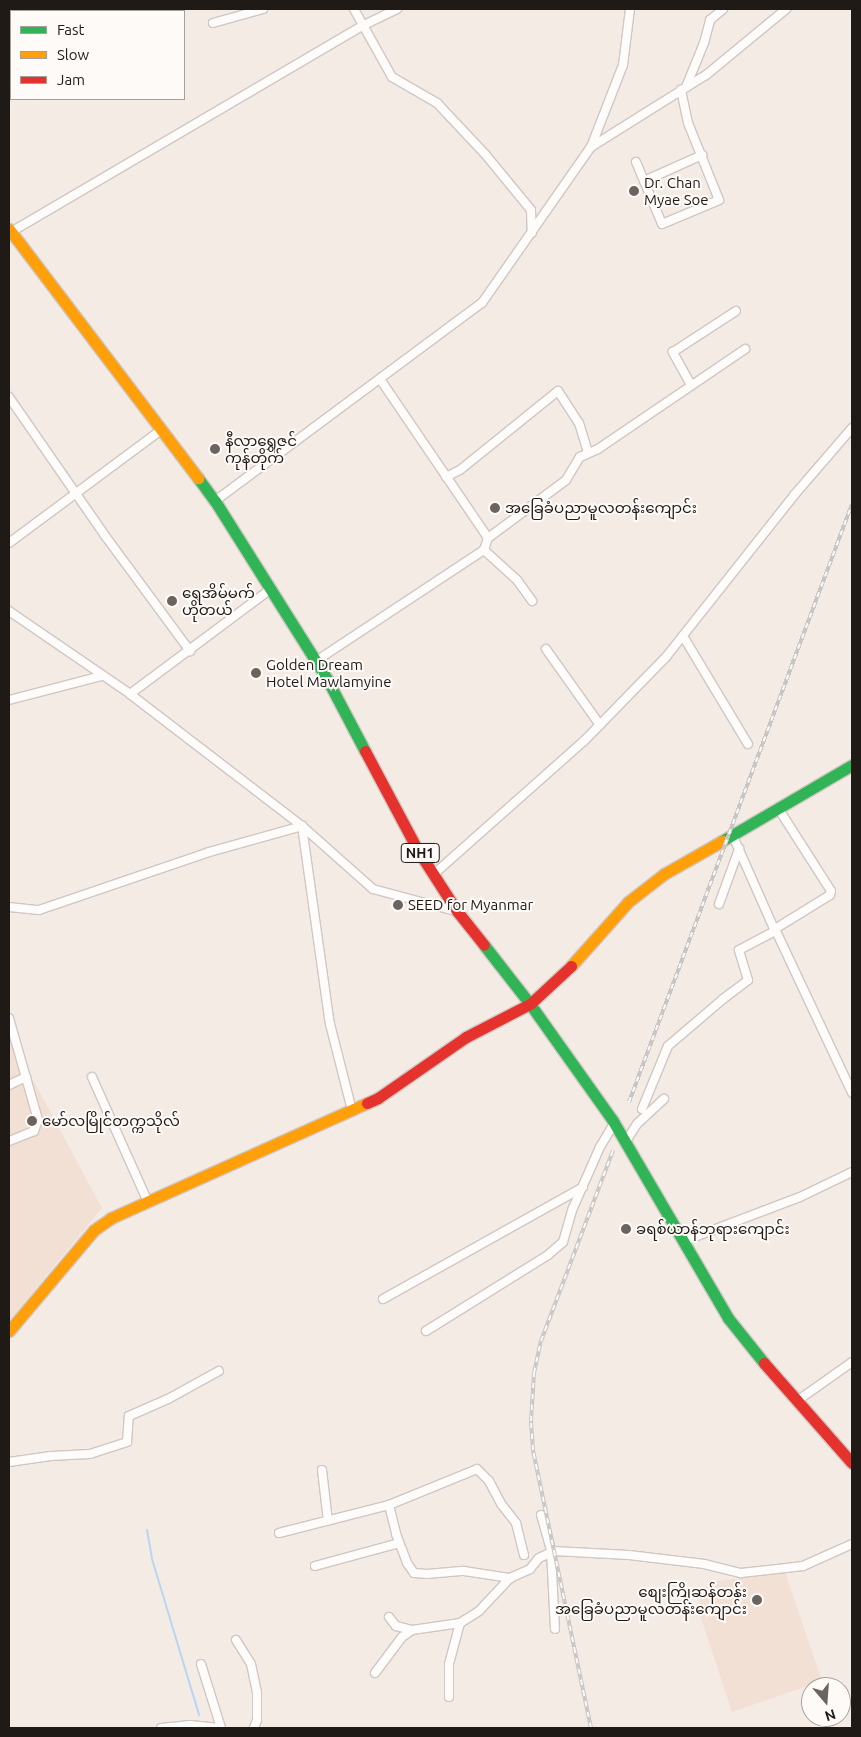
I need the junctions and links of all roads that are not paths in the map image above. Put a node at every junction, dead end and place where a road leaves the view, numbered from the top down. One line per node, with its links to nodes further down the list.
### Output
1 (263, 9): 7 (street)
2 (354, 9): 8 (street)
3 (397, 9): 8 (street)
4 (630, 9): 10 (street)
5 (723, 9): 9 (street)
6 (786, 9): 9 (street)
7 (213, 23)
8 (364, 25): 14 (street); 15 (street)
9 (684, 89): 10 (street); 11 (street)
10 (591, 147): 15 (street)
11 (702, 155): 13 (street); 13 (street)
12 (636, 162): 13 (street)
13 (644, 181)
14 (10, 230): 22 (main road, NH1)
15 (532, 233): 18 (street)
16 (736, 311): 19 (street)
17 (745, 349): 19 (street)
18 (380, 378): 24 (street); 26 (street)
19 (691, 385): 23 (street)
20 (9, 397): 25 (street)
21 (852, 428): 33 (street)
22 (161, 430): 25 (street); 26 (main road, NH1)
23 (588, 453): 24 (street); 27 (street)
24 (446, 477): 27 (street)
25 (75, 493): 28 (street); 35 (street)
26 (215, 501): 30 (main road, NH1)
27 (488, 538): 29 (street)
28 (9, 543)
29 (484, 550): 31 (street); 36 (street)
30 (271, 589): 35 (street); 36 (main road, NH1)
31 (532, 601)
32 (9, 611): 37 (street)
33 (683, 636): 40 (street); 41 (street)
34 (546, 649): 40 (street)
35 (190, 651): 38 (street)
36 (316, 661): 47 (main road, NH1)
37 (102, 676): 38 (street); 39 (street)
38 (130, 694): 44 (street)
39 (9, 700)
40 (600, 725): 47 (street)
41 (748, 744)
42 (852, 765): 43 (main road)
43 (778, 808): 45 (main road); 51 (street)
44 (302, 826): 49 (street); 50 (street); 60 (street)
45 (732, 834): 46 (street); 52 (main road)
46 (739, 849): 48 (street); 51 (street)
47 (434, 874): 50 (main road, NH1)
48 (719, 904)
49 (9, 907)
50 (457, 911): 52 (main road, NH1)
51 (775, 929): 57 (street); 59 (street)
52 (530, 1004): 60 (main road); 61 (main road, NH1)
53 (9, 1018): 54 (street)
54 (26, 1077): 56 (street); 62 (street)
55 (92, 1077): 66 (street)
56 (9, 1085)
57 (852, 1093)
58 (664, 1099): 63 (street)
59 (642, 1109)
60 (352, 1110): 66 (main road)
61 (614, 1124): 63 (main road, NH1); 65 (street)
62 (9, 1142)
63 (625, 1143): 67 (main road, NH1)
64 (852, 1172): 67 (street)
65 (583, 1187): 68 (street); 70 (street)
66 (146, 1200): 69 (main road)
67 (684, 1242): 73 (main road, NH1)
68 (383, 1299)
69 (9, 1331)
70 (426, 1331)
71 (852, 1362): 73 (street)
72 (219, 1371): 74 (street)
73 (797, 1401): 75 (main road, NH1)
74 (9, 1462)
75 (852, 1463)
76 (322, 1470): 79 (street)
77 (389, 1505): 79 (street); 81 (street); 84 (street)
78 (541, 1515): 83 (street)
79 (328, 1521): 80 (street)
80 (278, 1534)
81 (399, 1543): 85 (street); 86 (street)
82 (852, 1544): 83 (street)
83 (551, 1552): 86 (street); 89 (street)
84 (524, 1555)
85 (315, 1566)
86 (510, 1578): 88 (street)
87 (389, 1617): 90 (street)
88 (460, 1623): 90 (street); 94 (street)
89 (555, 1629)
90 (412, 1630): 93 (street)
91 (236, 1640): 98 (street)
92 (201, 1664): 97 (street)
93 (375, 1673)
94 (449, 1697)
95 (161, 1728): 96 (street)
96 (217, 1728)
97 (220, 1728)
98 (254, 1728)

